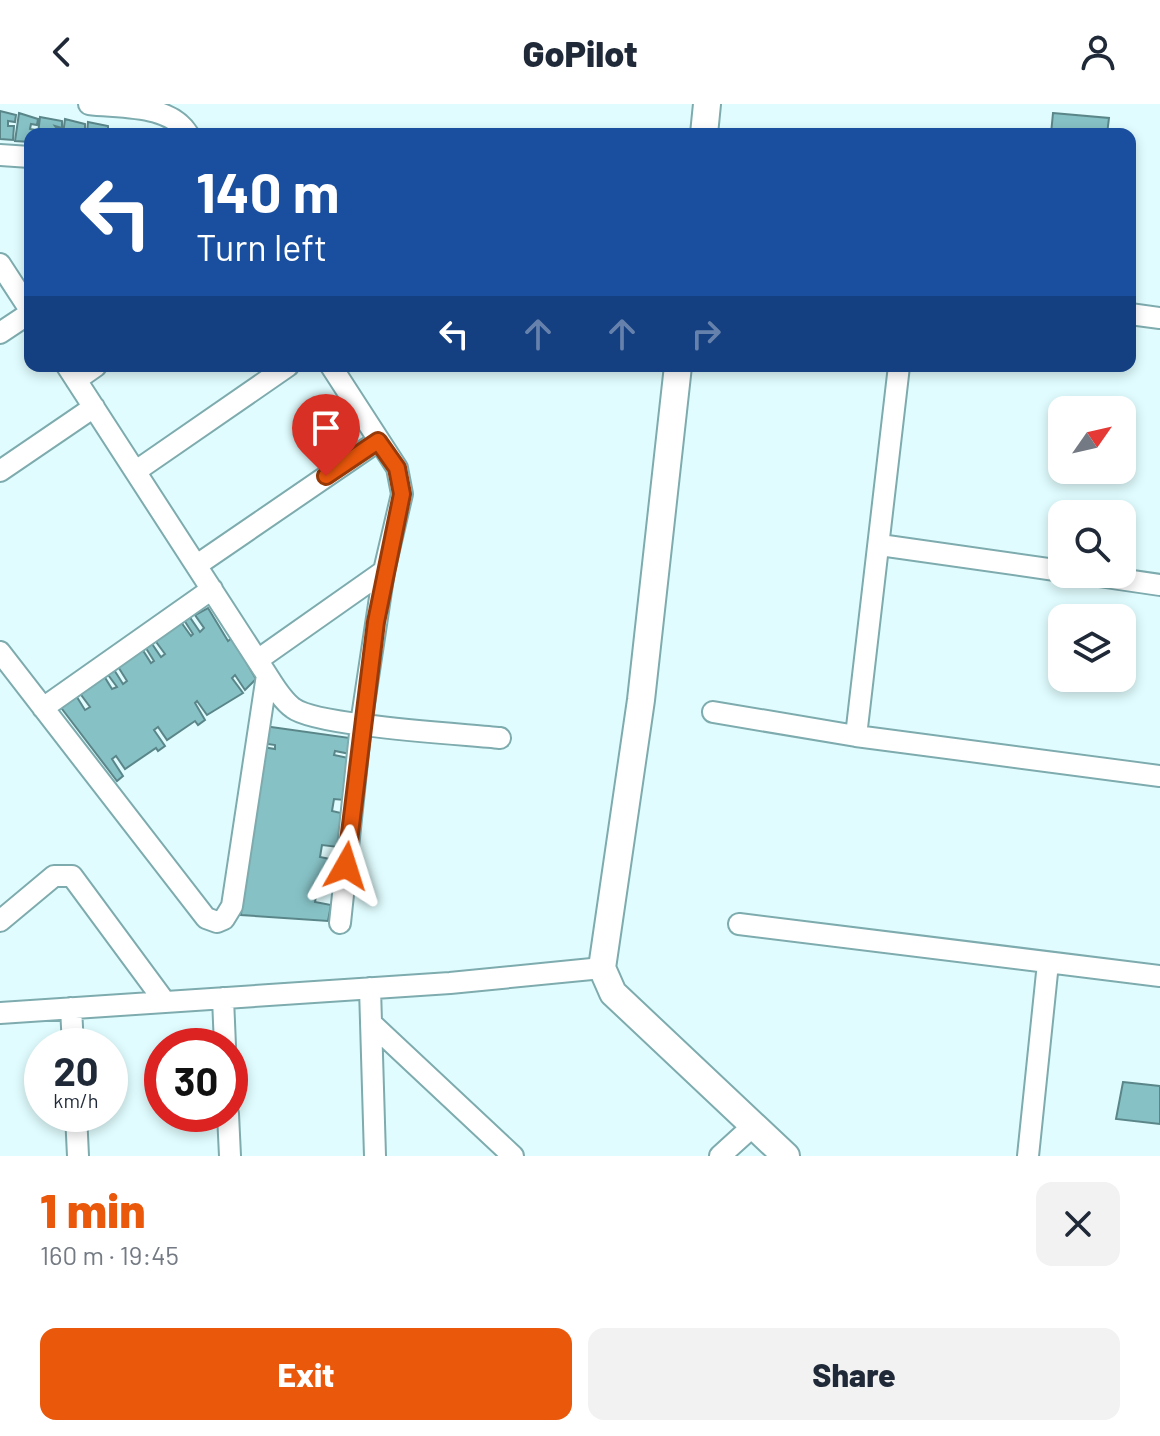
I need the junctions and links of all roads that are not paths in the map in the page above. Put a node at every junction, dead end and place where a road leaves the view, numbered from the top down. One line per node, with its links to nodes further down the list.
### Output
1 (89, 104): 3 (street)
2 (707, 104): 4 (street)
3 (183, 128)
4 (705, 128)
5 (0, 155): 6 (street)
6 (24, 157)
7 (0, 264): 8 (street)
8 (24, 286)
9 (24, 315): 12 (street)
10 (1136, 315): 11 (street)
11 (1160, 318)
12 (0, 333)
13 (279, 372): 21 (street)
14 (335, 372): 19 (street)
15 (677, 372): 41 (street)
16 (898, 372): 22 (street)
17 (71, 373): 18 (street)
18 (94, 407): 20 (street); 21 (street)
19 (378, 441): 23 (street); 25 (street)
20 (0, 471)
21 (136, 471): 23 (street)
22 (880, 545): 24 (street); 34 (street)
23 (197, 565): 28 (street)
24 (1048, 569)
25 (384, 571): 30 (street); 33 (street)
26 (1136, 581): 27 (street)
27 (1160, 585)
28 (212, 589): 30 (street); 31 (street)
29 (0, 652): 31 (street)
30 (263, 667): 31 (street); 33 (street)
31 (43, 708)
32 (713, 712): 34 (street)
33 (361, 724): 35 (street); 38 (street)
34 (856, 736): 36 (street)
35 (500, 738)
36 (1160, 776)
37 (0, 921): 45 (street)
38 (340, 923)
39 (739, 924): 40 (street)
40 (1048, 963): 42 (street); 60 (street)
41 (602, 968): 43 (street); 51 (street)
42 (1160, 976)
43 (370, 988): 44 (street); 48 (street)
44 (223, 998): 45 (street); 50 (street)
45 (165, 1002): 46 (street)
46 (71, 1008): 47 (street); 49 (street)
47 (0, 1013)
48 (371, 1023): 56 (street); 57 (street)
49 (72, 1028)
50 (224, 1028)
51 (753, 1126): 58 (street); 59 (street)
52 (77, 1132): 54 (street)
53 (229, 1132): 55 (street)
54 (78, 1156)
55 (230, 1156)
56 (375, 1156)
57 (513, 1156)
58 (720, 1156)
59 (786, 1156)
60 (1028, 1156)

